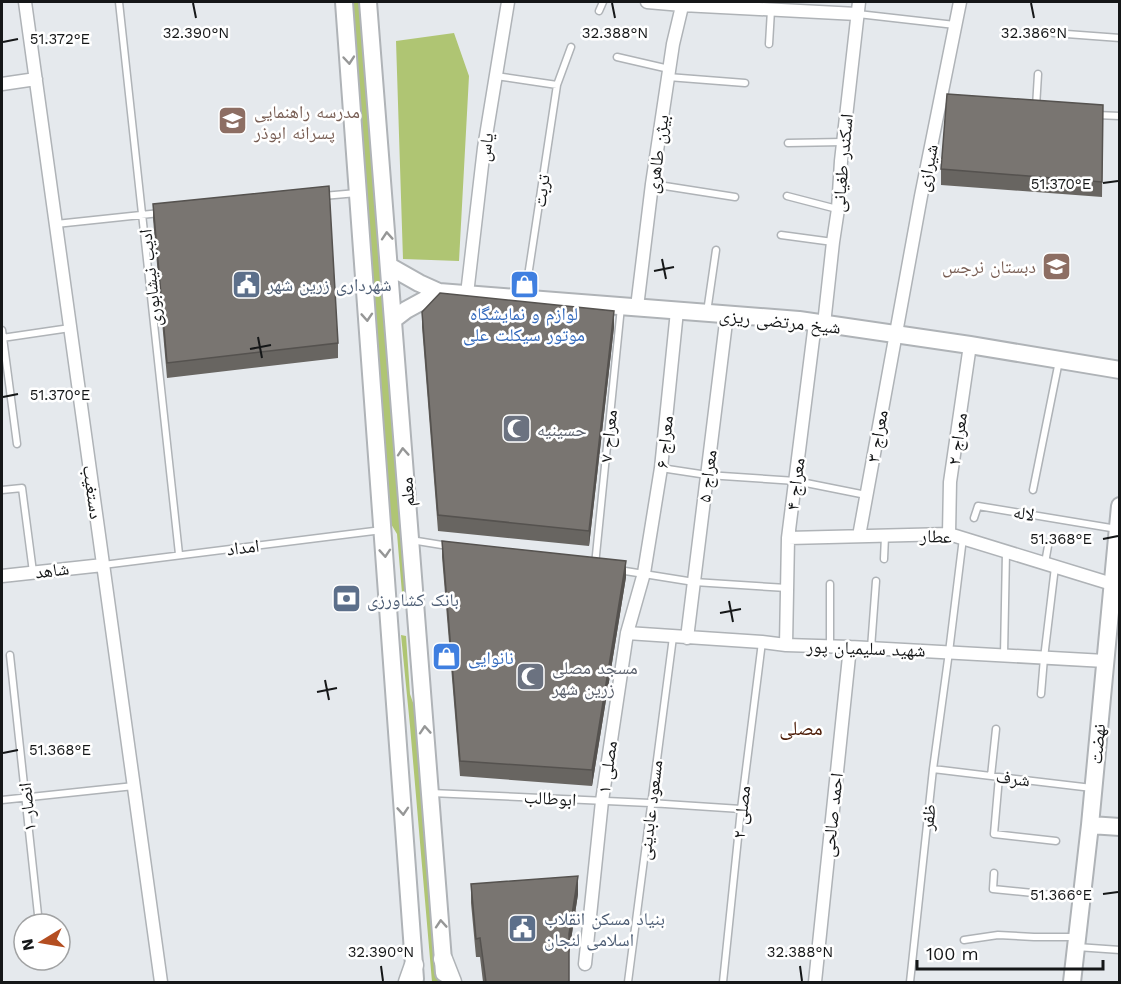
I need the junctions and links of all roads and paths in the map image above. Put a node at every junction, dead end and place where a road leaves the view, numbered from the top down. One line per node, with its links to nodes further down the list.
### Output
1 (25, 2): 22 (street, دستغیب)
2 (120, 2): 40 (lane, ادیب نیشابوری)
3 (344, 2): 34 (main road, معلم, one-way to 34)
4 (368, 2): 45 (main road, معلم, one-way to 4)
5 (508, 2): 21 (street, یاس)
6 (603, 2): 12 (lane)
7 (647, 2): 9 (street)
8 (960, 2): 13 (street, شیرازی)
9 (683, 3): 11 (street); 19 (street, بیژن طاهری)
10 (858, 8): 11 (street); 13 (lane); 31 (street, اسکندر طغیانی)
11 (771, 9): 16 (lane)
12 (599, 11)
13 (956, 25): 57 (street, شیرازی)
14 (1053, 33): 15 (lane)
15 (1119, 38)
16 (769, 44)
17 (571, 47): 25 (lane, تربت)
18 (617, 57): 19 (lane)
19 (669, 73): 23 (lane); 33 (street, بیژن طاهری)
20 (1038, 74): 27 (lane)
21 (496, 76): 25 (lane); 47 (street, یاس)
22 (36, 79): 24 (street); 41 (street, دستغیب)
23 (745, 83)
24 (2, 84)
25 (556, 85): 48 (lane, تربت)
26 (1025, 110): 27 (lane)
27 (1036, 111): 28 (lane)
28 (1048, 112)
29 (1084, 114): 30 (lane)
30 (1119, 116)
31 (843, 142): 32 (lane); 38 (street, اسکندر طغیانی)
32 (788, 143)
33 (652, 184): 37 (lane); 49 (street, بیژن طاهری)
34 (358, 193): 36 (lane); 72 (main road, معلم, one-way to 72)
35 (787, 196): 38 (lane)
36 (310, 197)
37 (735, 197)
38 (838, 209): 43 (street, اسکندر طغیانی)
39 (167, 212): 40 (lane)
40 (143, 215): 41 (lane); 82 (lane, ادیب نیشابوری)
41 (56, 224): 55 (street, دستغیب)
42 (781, 235): 43 (lane)
43 (833, 242): 54 (street, اسکندر طغیانی)
44 (716, 250): 51 (lane)
45 (389, 266): 46 (main road, شیخ مرتضی ریزی); 53 (main road, معلم)
46 (439, 292): 47 (main road, شیخ مرتضی ریزی); 53 (main road)
47 (467, 294): 48 (main road, شیخ مرتضی ریزی)
48 (525, 298): 49 (main road, شیخ مرتضی ریزی)
49 (629, 307): 50 (main road, شیخ مرتضی ریزی); 87 (lane, معراح ۷)
50 (677, 310): 51 (main road, شیخ مرتضی ریزی); 63 (street, معراج ۶)
51 (707, 313): 52 (main road, شیخ مرتضی ریزی)
52 (727, 315): 54 (main road, شیخ مرتضی ریزی); 64 (street, معراج ۵)
53 (393, 320): 78 (main road, معلم, one-way to 53)
54 (820, 323): 57 (main road, شیخ مرتضی ریزی); 65 (street, معراج ۴)
55 (70, 328): 58 (lane); 84 (street, دستغیب)
56 (2, 330): 58 (lane)
57 (895, 335): 59 (main road, شیخ مرتضی ریزی); 68 (street, معراج ۳)
58 (2, 338): 62 (lane)
59 (970, 345): 60 (main road, شیخ مرتضی ریزی); 73 (street, معراج ۲)
60 (1059, 360): 61 (main road, شیخ مرتضی ریزی); 67 (lane)
61 (1119, 370)
62 (16, 444)
63 (661, 468): 64 (lane); 91 (street, معراج ۶)
64 (707, 475): 65 (lane); 94 (street, معراج ۵)
65 (795, 481): 68 (lane); 76 (street, معراج ۴)
66 (2, 490): 90 (lane)
67 (1033, 490)
68 (866, 495): 74 (street, معراج ۳)
69 (1119, 506): 71 (main road, نهضت)
70 (974, 518): 71 (lane, لاله)
71 (1117, 529): 96 (main road, نهضت)
72 (383, 530): 82 (lane, امداد); 99 (main road, معلم, one-way to 99)
73 (949, 534): 75 (street, عطار); 77 (street, عطار)
74 (859, 536): 75 (street, عطار); 76 (street, عطار)
75 (885, 536): 83 (lane)
76 (788, 538): 97 (street, معراج ۴)
77 (963, 538): 81 (street, عطار); 109 (lane, ظفر)
78 (410, 540): 80 (lane); 98 (main road, معلم)
79 (1048, 546): 86 (lane)
80 (456, 547)
81 (1006, 551): 86 (street, عطار); 111 (lane)
82 (179, 554): 84 (lane, امداد)
83 (884, 559)
84 (103, 565): 90 (street, شاهد); 119 (street, دستغیب)
85 (583, 565): 87 (lane)
86 (1050, 565): 96 (street, عطار); 112 (lane)
87 (595, 567): 88 (lane)
88 (604, 568)
89 (615, 569): 91 (lane)
90 (33, 573): 92 (street, شاهد)
91 (644, 573): 94 (lane); 101 (street, مصلی ۱)
92 (2, 576)
93 (876, 581): 108 (lane)
94 (694, 582): 97 (lane); 103 (street, معراج ۵)
95 (830, 584): 106 (lane)
96 (1112, 584): 100 (main road, نهضت)
97 (787, 588): 105 (street, معراج ۴)
98 (416, 609): 99 (main road); 121 (main road, معلم, one-way to 98)
99 (389, 612): 138 (main road, معلم, one-way to 138)
100 (1114, 615): 113 (main road, نهضت)
101 (627, 633): 102 (street, شهید سلیمیان پور); 124 (street, مصلی ۱)
102 (673, 637): 103 (street, شهید سلیمیان پور); 125 (lane, مسعود عابدینی)
103 (687, 638): 104 (street, شهید سلیمیان پور)
104 (762, 642): 105 (street, شهید سلیمیان پور); 126 (lane, مصلی ۲)
105 (786, 645): 106 (street, شهید سلیمیان پور)
106 (830, 646): 107 (street, شهید سلیمیان پور)
107 (850, 646): 108 (street, شهید سلیمیان پور); 145 (street, احمد صالحی)
108 (871, 648): 109 (street, شهید سلیمیان پور)
109 (949, 652): 111 (street, شهید سلیمیان پور); 116 (lane, ظفر)
110 (10, 655): 122 (lane, انصار ۱)
111 (1004, 655): 112 (street, شهید سلیمیان پور)
112 (1044, 658): 113 (street, شهید سلیمیان پور); 114 (lane)
113 (1105, 661): 120 (main road, نهضت)
114 (1041, 694)
115 (996, 729): 117 (lane)
116 (933, 769): 117 (lane, شرف); 146 (lane, ظفر)
117 (991, 776): 118 (lane, شرف)
118 (999, 777): 120 (lane, شرف); 129 (lane)
119 (134, 786): 122 (lane); 139 (street, دستغیب)
120 (1093, 788): 127 (main road, نهضت)
121 (430, 793): 124 (lane, ابوطالب); 136 (main road, معلم, one-way to 121)
122 (26, 798): 123 (lane); 132 (lane, انصار ۱)
123 (2, 800)
124 (602, 801): 125 (lane, ابوطالب); 137 (street, مصلی ۱)
125 (650, 803): 126 (lane, ابوطالب); 143 (lane, مسعود عابدینی)
126 (741, 809): 144 (lane, مصلی ۲)
127 (1090, 825): 128 (main road); 131 (main road, نهضت)
128 (1119, 826)
129 (1056, 841)
130 (994, 873): 131 (lane)
131 (1082, 898): 134 (main road, نهضت)
132 (38, 912)
133 (964, 940): 134 (lane)
134 (1077, 942): 135 (lane); 147 (main road, نهضت)
135 (1119, 950)
136 (443, 959): 141 (main road, معلم); 142 (main road)
137 (585, 964)
138 (415, 974): 140 (main road)
139 (161, 982)
140 (408, 982)
141 (445, 982)
142 (452, 982)
143 (628, 982)
144 (723, 982)
145 (815, 982)
146 (910, 982)
147 (1072, 982)

